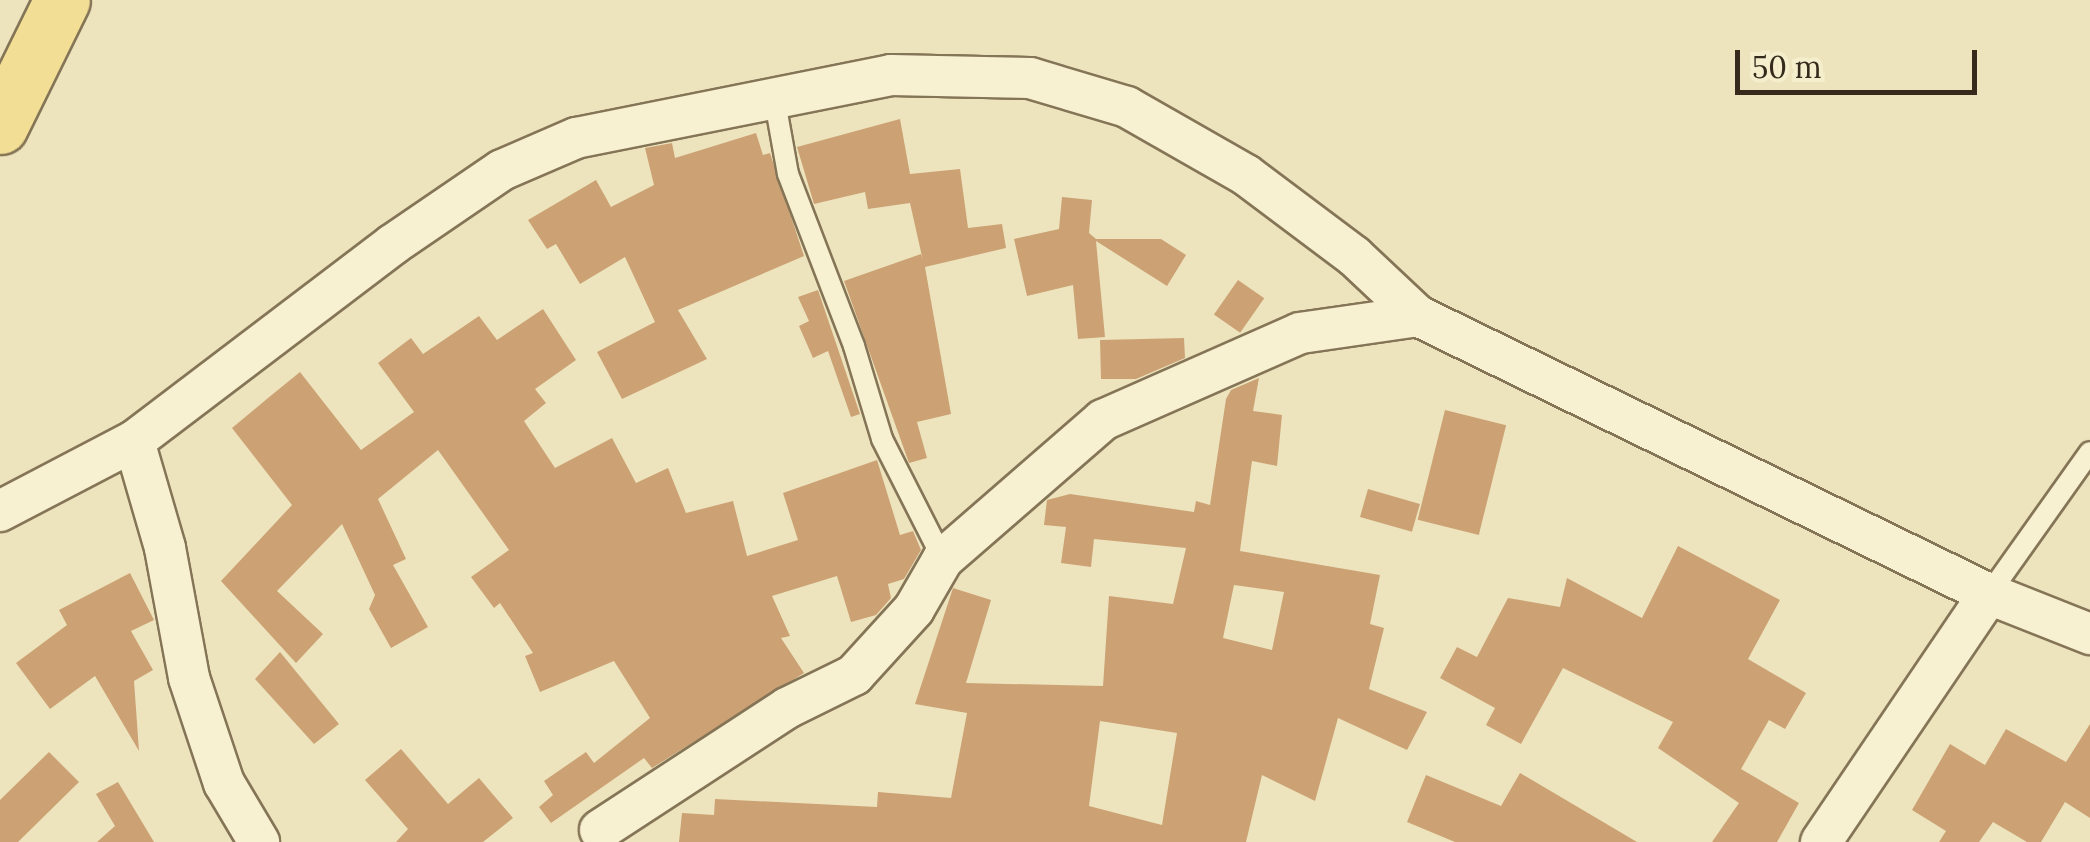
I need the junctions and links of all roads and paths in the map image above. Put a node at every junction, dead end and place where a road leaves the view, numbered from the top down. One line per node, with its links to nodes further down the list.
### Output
1 (62, 0): 3 (main road)
2 (775, 102): 4 (street); 5 (street); 8 (lane)
3 (0, 126)
4 (1418, 316): 8 (street); 9 (street)
5 (134, 441): 7 (street); 12 (street)
6 (2090, 452): 9 (lane)
7 (0, 510)
8 (943, 558): 11 (street)
9 (1989, 594): 10 (street); 13 (street)
10 (2090, 634)
11 (600, 830)
12 (260, 842)
13 (1822, 842)

